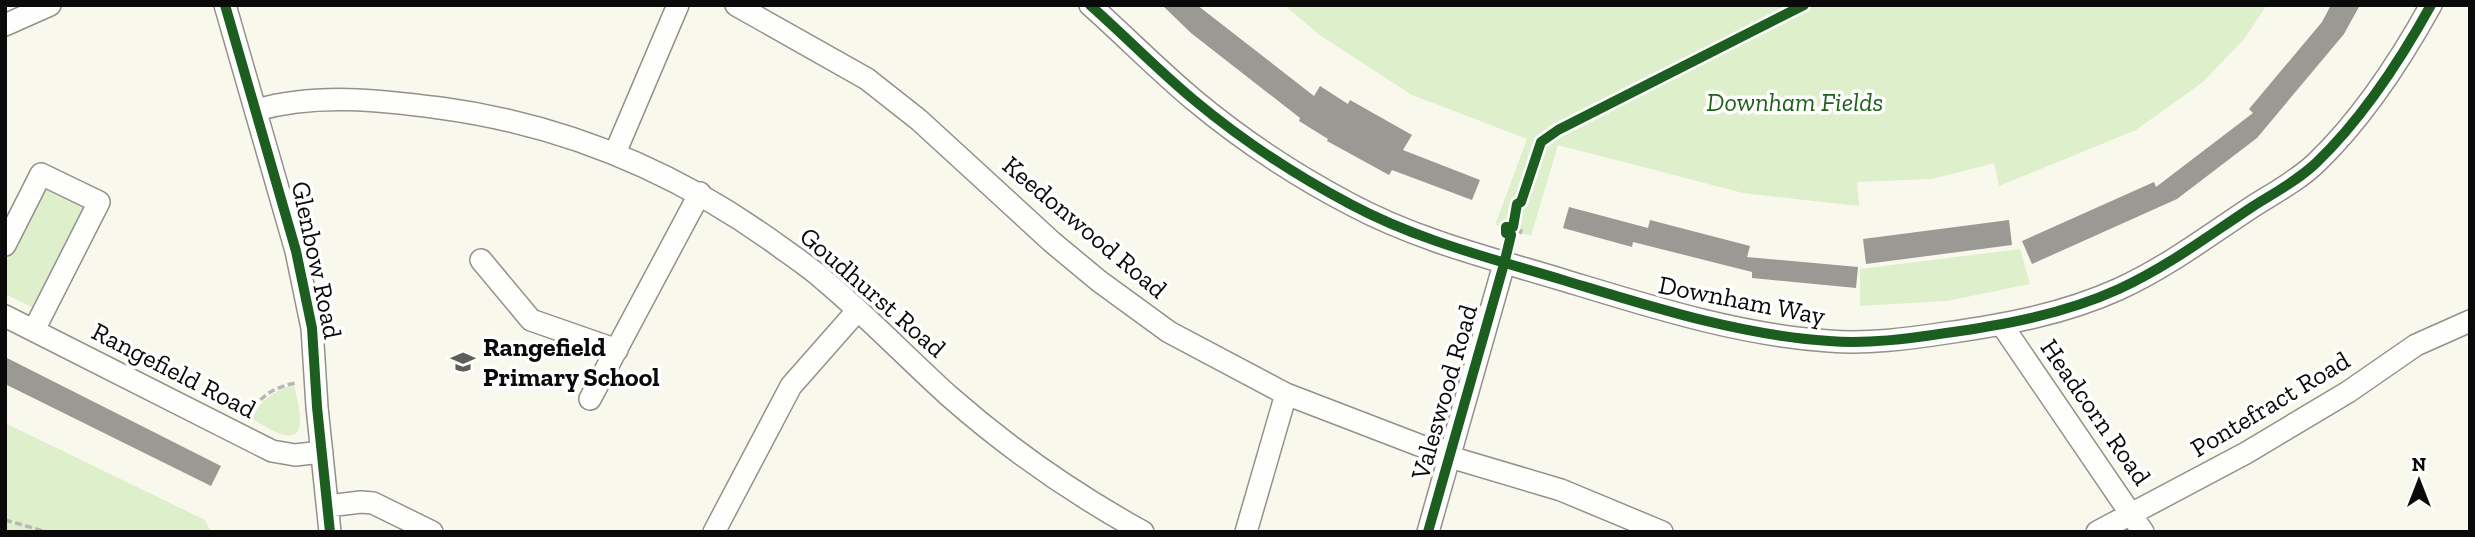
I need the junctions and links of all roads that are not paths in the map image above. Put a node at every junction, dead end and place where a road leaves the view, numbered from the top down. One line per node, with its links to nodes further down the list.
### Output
1 (51, 5): 7 (street)
2 (225, 5): 8 (street, Glenbow Road)
3 (678, 5): 9 (street)
4 (736, 5): 20 (street, Keedonwood Road)
5 (1090, 5): 13 (street, Downham Way)
6 (2431, 5): 17 (street, Downham Way)
7 (5, 24)
8 (257, 110): 9 (street, Goudhurst Road); 22 (street, Glenbow Road)
9 (615, 153): 10 (street, Goudhurst Road)
10 (700, 193): 14 (street, Goudhurst Road); 19 (street)
11 (5, 244): 18 (street)
12 (481, 260): 19 (street)
13 (1504, 264): 17 (street, Downham Way); 23 (street, Valeswood Road)
14 (857, 312): 28 (street); 29 (street, Goudhurst Road)
15 (5, 316): 18 (street, Rangefield Road)
16 (2470, 321): 25 (street, Pontefract Road)
17 (2001, 325): 25 (street, Headcorn Road)
18 (34, 330): 22 (street, Rangefield Road)
19 (617, 350): 21 (street)
20 (1286, 394): 23 (street, Keedonwood Road); 30 (street)
21 (590, 399)
22 (322, 452): 24 (street, Glenbow Road)
23 (1450, 457): 31 (street, Valeswood Road); 32 (street, Keedonwood Road)
24 (328, 506): 26 (street, Glenbow Road); 27 (street)
25 (2138, 523): 33 (street, Pontefract Road)
26 (330, 532)
27 (432, 532)
28 (714, 532)
29 (1143, 532)
30 (1246, 532)
31 (1428, 532)
32 (1662, 532)
33 (2097, 532)

